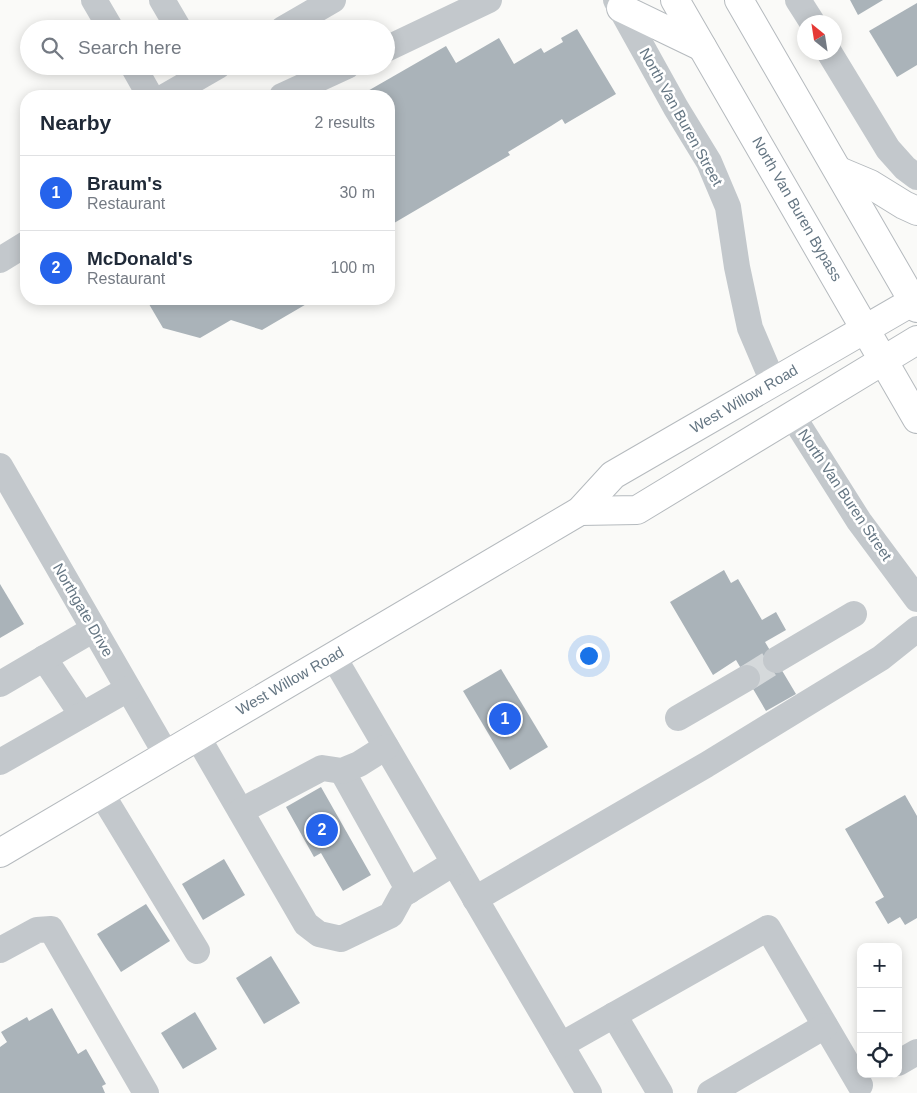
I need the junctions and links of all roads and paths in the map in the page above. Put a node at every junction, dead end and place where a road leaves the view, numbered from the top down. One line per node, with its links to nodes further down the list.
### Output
1 (94, 0): 10 (street)
2 (162, 0): 11 (street)
3 (333, 0): 12 (street)
4 (489, 0): 13 (street)
5 (675, 0): 14 (main road, North Van Buren Bypass)
6 (739, 0): 22 (main road)
7 (798, 0): 9 (street)
8 (618, 4): 14 (main road); 31 (street, North Van Buren Street)
9 (808, 15)
10 (105, 20)
11 (174, 20)
12 (299, 20)
13 (395, 45)
14 (702, 47): 28 (main road, North Van Buren Bypass)
15 (834, 60): 23 (street)
16 (138, 75): 19 (street)
17 (199, 75): 20 (street)
18 (328, 75): 21 (street)
19 (147, 90)
20 (175, 90)
21 (295, 90)
22 (839, 171): 24 (main road); 27 (main road)
23 (917, 177)
24 (917, 212)
25 (20, 248): 26 (street)
26 (0, 260)
27 (916, 303): 28 (main road, West Willow Road)
28 (864, 330): 30 (main road, North Van Buren Bypass); 31 (main road, West Willow Road)
29 (917, 340): 30 (main road, West Willow Road)
30 (882, 361): 32 (main road, West Willow Road); 33 (main road, North Van Buren Bypass)
31 (773, 382): 35 (main road, West Willow Road)
32 (792, 415): 35 (main road, West Willow Road); 36 (street, North Van Buren Street)
33 (917, 419)
34 (0, 466): 38 (street, Northgate Drive)
35 (580, 511): 40 (main road, West Willow Road)
36 (917, 598)
37 (854, 614): 42 (street)
38 (94, 629): 41 (street); 45 (street, Northgate Drive)
39 (917, 630): 58 (street)
40 (333, 656): 48 (main road, West Willow Road); 49 (street)
41 (44, 658): 44 (street); 46 (street)
42 (776, 660)
43 (747, 678): 47 (street)
44 (0, 684)
45 (128, 689): 46 (street); 50 (street, Northgate Drive)
46 (82, 715): 51 (street)
47 (678, 718)
48 (197, 736): 50 (main road, West Willow Road); 54 (street)
49 (386, 747): 52 (street); 56 (street)
50 (166, 754): 53 (main road, West Willow Road)
51 (0, 762)
52 (342, 771): 54 (street); 57 (street)
53 (101, 793): 55 (main road, West Willow Road); 60 (street)
54 (241, 812): 57 (street)
55 (0, 853)
56 (454, 863): 57 (street); 58 (street)
57 (409, 891)
58 (475, 899): 63 (street)
59 (0, 950): 67 (street)
60 (197, 951)
61 (614, 1015): 62 (street); 63 (street); 69 (street)
62 (825, 1026): 66 (street); 70 (street)
63 (561, 1045): 68 (street)
64 (917, 1052): 65 (street)
65 (902, 1061)
66 (862, 1084)
67 (146, 1093)
68 (589, 1093)
69 (660, 1093)
70 (710, 1093)

